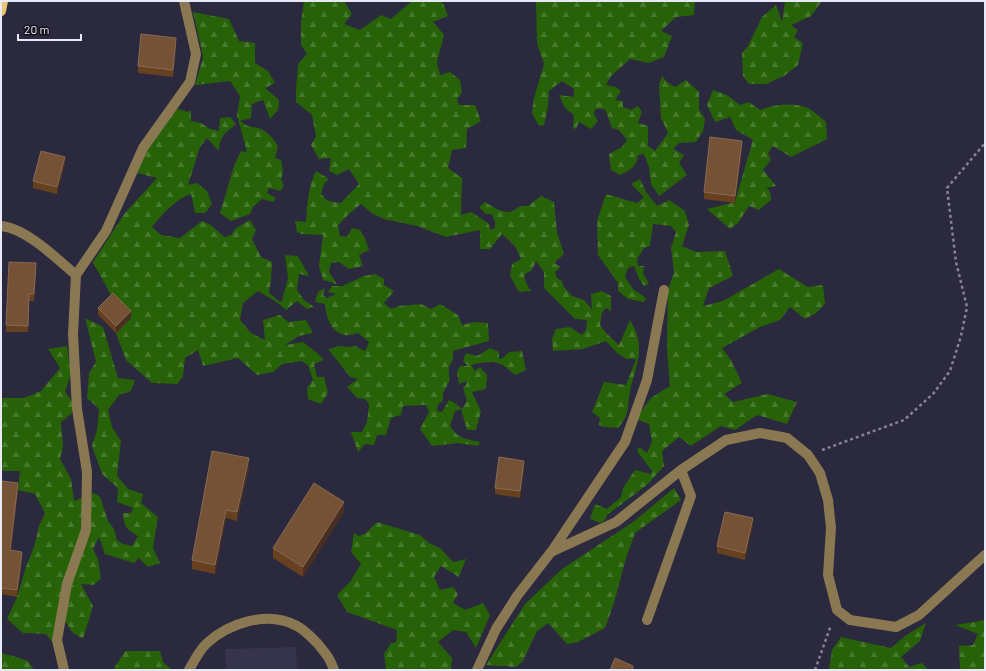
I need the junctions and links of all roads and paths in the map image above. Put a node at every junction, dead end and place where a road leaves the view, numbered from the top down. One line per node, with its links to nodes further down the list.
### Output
1 (4, 1): 3 (main road)
2 (184, 1): 6 (street)
3 (1, 11)
4 (985, 143): 8 (path)
5 (1, 226): 6 (street)
6 (76, 275): 14 (street)
7 (664, 290): 10 (street)
8 (808, 455): 9 (street); 12 (street)
9 (681, 470): 10 (street); 13 (street)
10 (551, 552): 17 (street)
11 (985, 555): 12 (street)
12 (837, 610): 18 (path)
13 (647, 620)
14 (64, 670)
15 (189, 670): 16 (street)
16 (334, 670)
17 (477, 670)
18 (815, 670)

